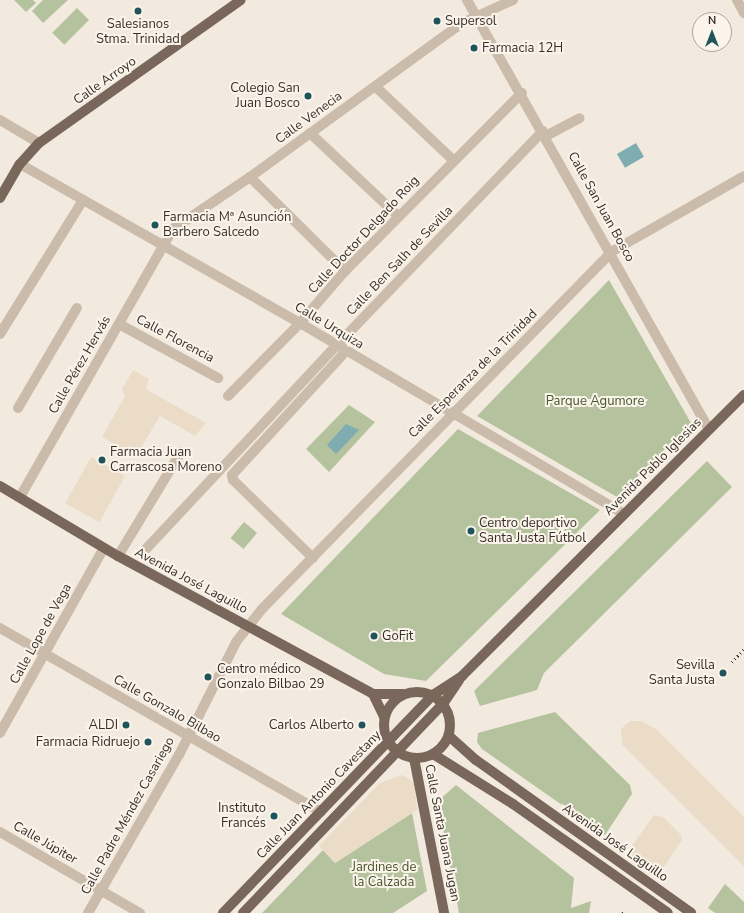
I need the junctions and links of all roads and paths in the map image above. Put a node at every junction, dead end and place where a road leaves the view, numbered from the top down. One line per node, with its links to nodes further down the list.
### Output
1 (241, 0): 13 (main road, Calle Arroyo)
2 (467, 0): 6 (street, Calle San Juan Bosco)
3 (513, 0): 6 (street, Calle Venecia)
4 (737, 0): 5 (street)
5 (744, 13)
6 (477, 16): 7 (street, Calle Venecia); 8 (street, Calle San Juan Bosco)
7 (376, 87): 11 (street, Calle Venecia); 14 (street)
8 (522, 93): 12 (street, Calle San Juan Bosco); 14 (street, Calle Doctor Delgado Roig)
9 (580, 118): 12 (street, Calle Ben Salh de Sevilla)
10 (0, 120): 13 (street)
11 (310, 133): 17 (street, Calle Venecia); 20 (street)
12 (545, 134): 22 (street, Calle San Juan Bosco); 28 (street, Calle Ben Salh de Sevilla)
13 (39, 143): 15 (main road, Calle Arroyo)
14 (453, 160): 20 (street, Calle Doctor Delgado Roig)
15 (20, 164): 18 (main road, Calle Arroyo); 19 (street, Calle Urquiza)
16 (744, 176): 22 (street, Calle Esperanza de la Trinidad)
17 (250, 177): 21 (street, Calle Venecia); 23 (street)
18 (0, 198)
19 (83, 200): 21 (street, Calle Urquiza); 27 (street)
20 (399, 217): 23 (street, Calle Doctor Delgado Roig)
21 (162, 246): 25 (street, Calle Urquiza); 26 (street, Calle Pérez Hervás)
22 (611, 252): 33 (street, Calle Esperanza de la Trinidad); 34 (street, Calle San Juan Bosco)
23 (345, 271): 25 (street, Calle Doctor Delgado Roig)
24 (76, 308): 32 (street)
25 (300, 323): 28 (street, Calle Urquiza); 31 (street, Calle Doctor Delgado Roig)
26 (119, 324): 29 (street, Calle Florencia); 37 (street, Calle Pérez Hervás)
27 (0, 334)
28 (341, 348): 33 (street, Calle Urquiza); 40 (street, Calle Ben Salh de Sevilla); 42 (street)
29 (218, 378)
30 (744, 395): 34 (main road, Avenida Pablo Iglesias)
31 (228, 396)
32 (18, 408)
33 (451, 414): 38 (street, Calle Urquiza); 42 (street, Calle Esperanza de la Trinidad)
34 (709, 429): 38 (main road, Avenida Pablo Iglesias)
35 (181, 452): 41 (street)
36 (0, 486): 37 (main road, Avenida José Laguillo)
37 (20, 497): 39 (main road, Avenida José Laguillo)
38 (624, 514): 46 (main road, Avenida Pablo Iglesias)
39 (104, 548): 41 (main road, Avenida José Laguillo); 45 (street, Calle Lope de Vega)
40 (146, 549)
41 (118, 556): 43 (main road, Avenida José Laguillo)
42 (313, 558): 43 (street, Calle Esperanza de la Trinidad)
43 (248, 627): 47 (main road, Avenida José Laguillo); 53 (street, Calle Padre Méndez Casariego)
44 (0, 628): 45 (street, Calle Gonzalo Bilbao)
45 (46, 653): 52 (street, Calle Lope de Vega); 53 (street, Calle Gonzalo Bilbao)
46 (462, 676): 49 (main road, Calle Juan Antonio Cavestany); 50 (main road, Calle Juan Antonio Cavestany)
47 (373, 694): 48 (main road); 51 (main road)
48 (402, 694): 49 (main road); 51 (main road)
49 (433, 695): 50 (main road); 55 (main road, Calle Juan Antonio Cavestany)
50 (443, 704): 54 (main road); 56 (main road, Calle Juan Antonio Cavestany)
51 (384, 717): 55 (main road)
52 (0, 734)
53 (188, 736): 59 (street, Calle Gonzalo Bilbao); 61 (street, Calle Padre Méndez Casariego)
54 (449, 736): 57 (main road); 68 (main road, Avenida José Laguillo)
55 (388, 742): 56 (main road); 59 (main road, Calle Juan Antonio Cavestany)
56 (397, 752): 58 (main road); 65 (main road, Calle Juan Antonio Cavestany)
57 (433, 754): 58 (main road); 67 (main road, Avenida José Laguillo)
58 (414, 758): 66 (main road, Calle Santa Juana Jugan)
59 (321, 812): 64 (main road, Calle Juan Antonio Cavestany)
60 (0, 832): 61 (street, Calle Júpiter)
61 (101, 891): 62 (street, Calle Padre Méndez Casariego); 63 (street, Calle Júpiter)
62 (88, 913)
63 (140, 913)
64 (223, 913)
65 (243, 913)
66 (444, 913)
67 (668, 913)
68 (691, 913)

